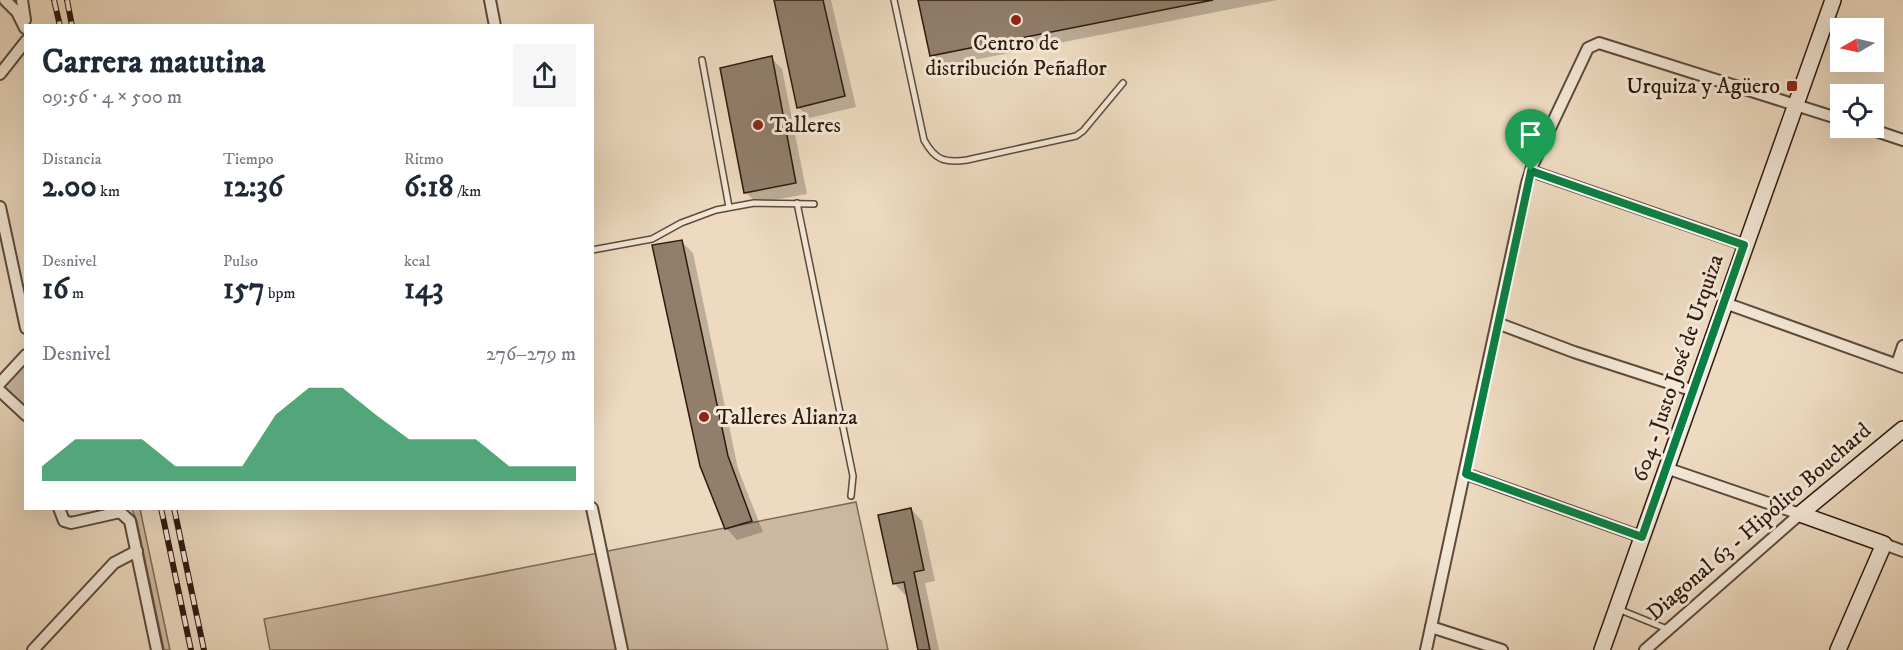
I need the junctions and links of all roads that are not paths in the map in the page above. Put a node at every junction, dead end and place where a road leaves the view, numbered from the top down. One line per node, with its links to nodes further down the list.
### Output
1 (5, 0): 8 (street)
2 (22, 0): 6 (street)
3 (490, 0): 7 (street)
4 (894, 0): 12 (lane)
5 (1833, 0): 13 (main road, 604 - Justo José de Urquiza)
6 (24, 24)
7 (495, 24)
8 (24, 28)
9 (24, 44): 11 (street)
10 (702, 60): 21 (lane)
11 (0, 74)
12 (1123, 83)
13 (1797, 104): 14 (street); 17 (street); 22 (main road, 604 - Justo José de Urquiza)
14 (1830, 116)
15 (1884, 134): 16 (street)
16 (1903, 140)
17 (1531, 171): 22 (street); 26 (street)
18 (797, 204): 19 (lane); 21 (lane); 37 (lane)
19 (814, 204)
20 (0, 207): 25 (street)
21 (729, 207): 23 (lane)
22 (1744, 245): 24 (main road, 604 - Justo José de Urquiza)
23 (594, 250)
24 (1725, 303): 29 (street); 32 (main road, 604 - Justo José de Urquiza)
25 (24, 319)
26 (1497, 323): 32 (street); 36 (street)
27 (1903, 346): 29 (street)
28 (24, 357): 30 (street)
29 (1900, 365)
30 (0, 383)
31 (0, 391): 33 (street)
32 (1694, 391): 35 (main road, 604 - Justo José de Urquiza)
33 (24, 413)
34 (1903, 429): 40 (main road, Diagonal 63 - Hipólito Bouchard)
35 (1666, 468): 40 (street); 41 (main road, 604 - Justo José de Urquiza)
36 (1466, 474): 41 (street); 46 (street)
37 (851, 496)
38 (60, 510): 43 (street)
39 (592, 510): 50 (street)
40 (1800, 514): 42 (main road); 47 (street, Diagonal 63 - Hipólito Bouchard)
41 (1642, 537): 45 (main road, 604 - Justo José de Urquiza)
42 (1884, 544): 44 (street); 55 (main road)
43 (137, 551): 48 (street); 49 (street)
44 (1903, 551)
45 (1617, 609): 47 (lane); 53 (main road, 604 - Justo José de Urquiza)
46 (1431, 627): 51 (street); 52 (street)
47 (1669, 629): 54 (street, Diagonal 63 - Hipólito Bouchard)
48 (33, 650)
49 (157, 650)
50 (622, 650)
51 (1426, 650)
52 (1502, 650)
53 (1602, 650)
54 (1645, 650)
55 (1838, 650)

